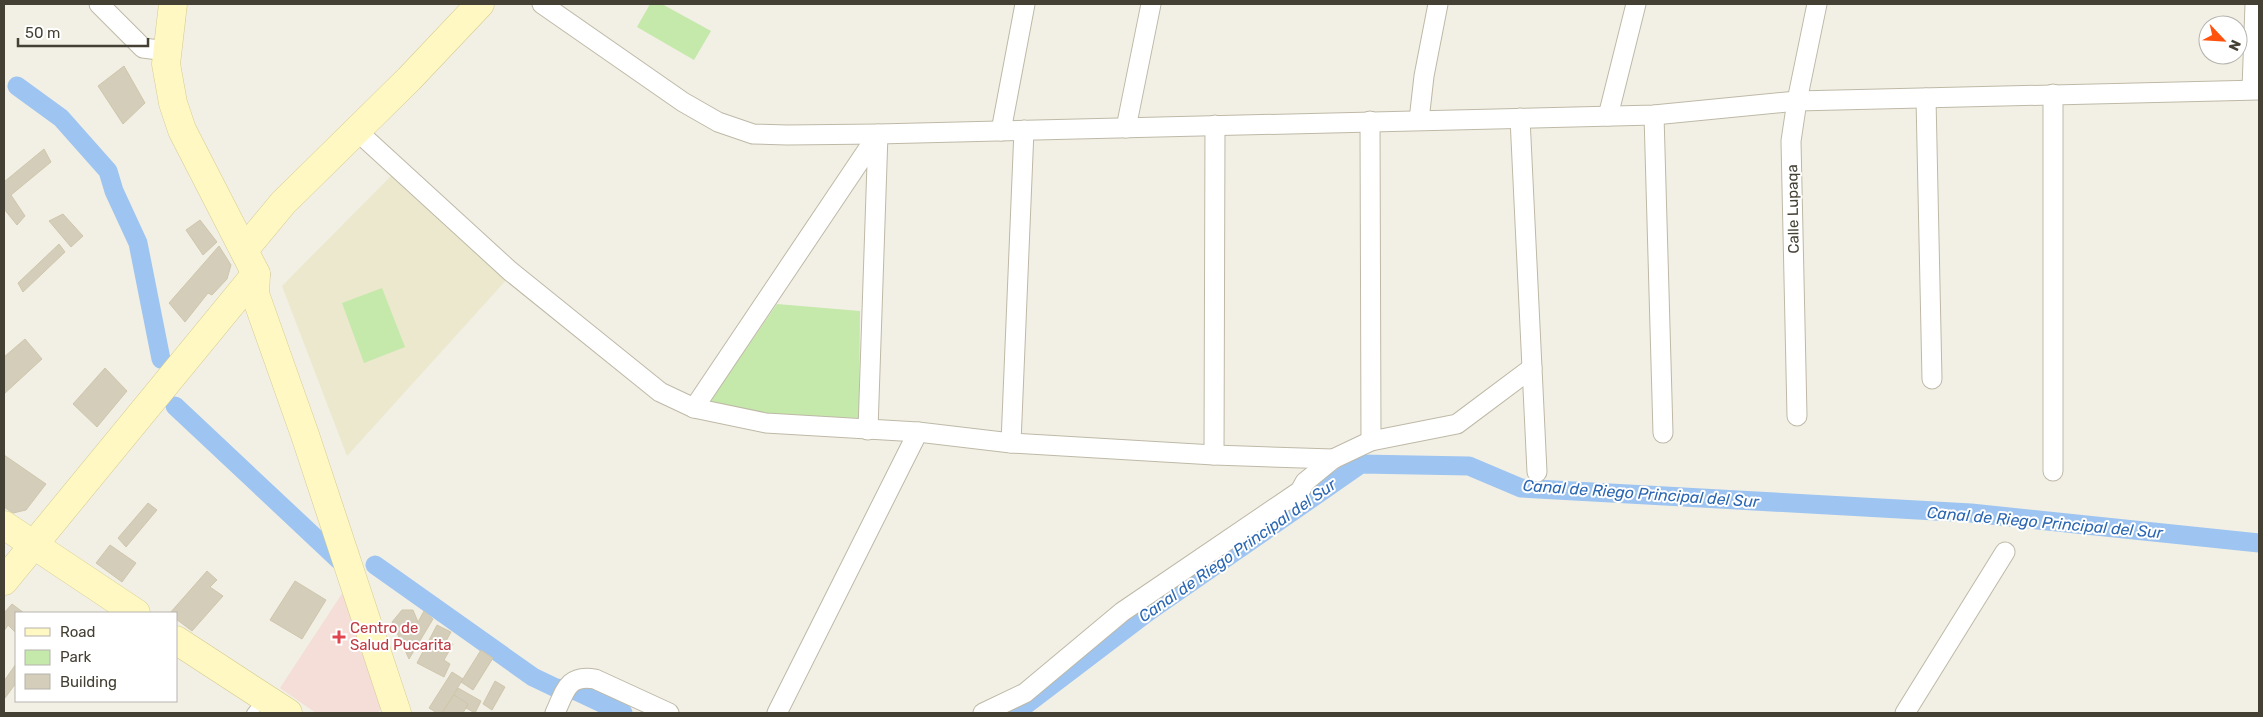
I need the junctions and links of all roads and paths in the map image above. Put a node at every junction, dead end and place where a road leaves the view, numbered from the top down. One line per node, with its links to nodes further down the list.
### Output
1 (100, 4): 11 (street)
2 (173, 4): 11 (street)
3 (480, 4): 24 (street)
4 (542, 4): 26 (street)
5 (1025, 4): 25 (street)
6 (1151, 4): 22 (street)
7 (1438, 4): 19 (street)
8 (1636, 4): 17 (street)
9 (1817, 4): 15 (street, Calle Lupaqa)
10 (2255, 4): 12 (street)
11 (167, 51): 27 (street)
12 (2256, 90): 13 (street)
13 (2053, 94): 14 (street); 39 (street)
14 (1926, 98): 15 (street); 29 (street)
15 (1797, 101): 16 (street); 31 (street, Calle Lupaqa)
16 (1654, 115): 17 (street); 34 (street)
17 (1608, 116): 18 (street)
18 (1520, 118): 19 (street); 28 (street)
19 (1419, 120): 20 (street)
20 (1370, 121): 21 (street); 35 (street)
21 (1215, 125): 22 (street); 37 (street)
22 (1126, 128): 23 (street)
23 (1024, 130): 25 (street); 36 (street)
24 (357, 131): 27 (street); 30 (street)
25 (1001, 131): 26 (street)
26 (878, 134): 30 (street); 32 (street)
27 (250, 262): 42 (street); 49 (street)
28 (1532, 368): 35 (street); 40 (street)
29 (1932, 379)
30 (694, 408): 32 (street)
31 (1797, 416)
32 (868, 430): 33 (street)
33 (918, 432): 36 (street); 52 (street)
34 (1663, 433)
35 (1371, 441): 38 (street)
36 (1011, 443): 37 (street)
37 (1214, 456): 38 (street)
38 (1333, 459): 53 (street)
39 (2053, 471)
40 (1537, 472)
41 (4, 525): 42 (street)
42 (32, 545): 44 (street); 45 (street)
43 (2005, 552): 54 (street)
44 (4, 581)
45 (134, 612)
46 (178, 642): 47 (street)
47 (258, 706): 48 (street)
48 (288, 713)
49 (397, 713)
50 (554, 713): 51 (street)
51 (669, 713)
52 (777, 713)
53 (983, 713)
54 (1905, 713)

